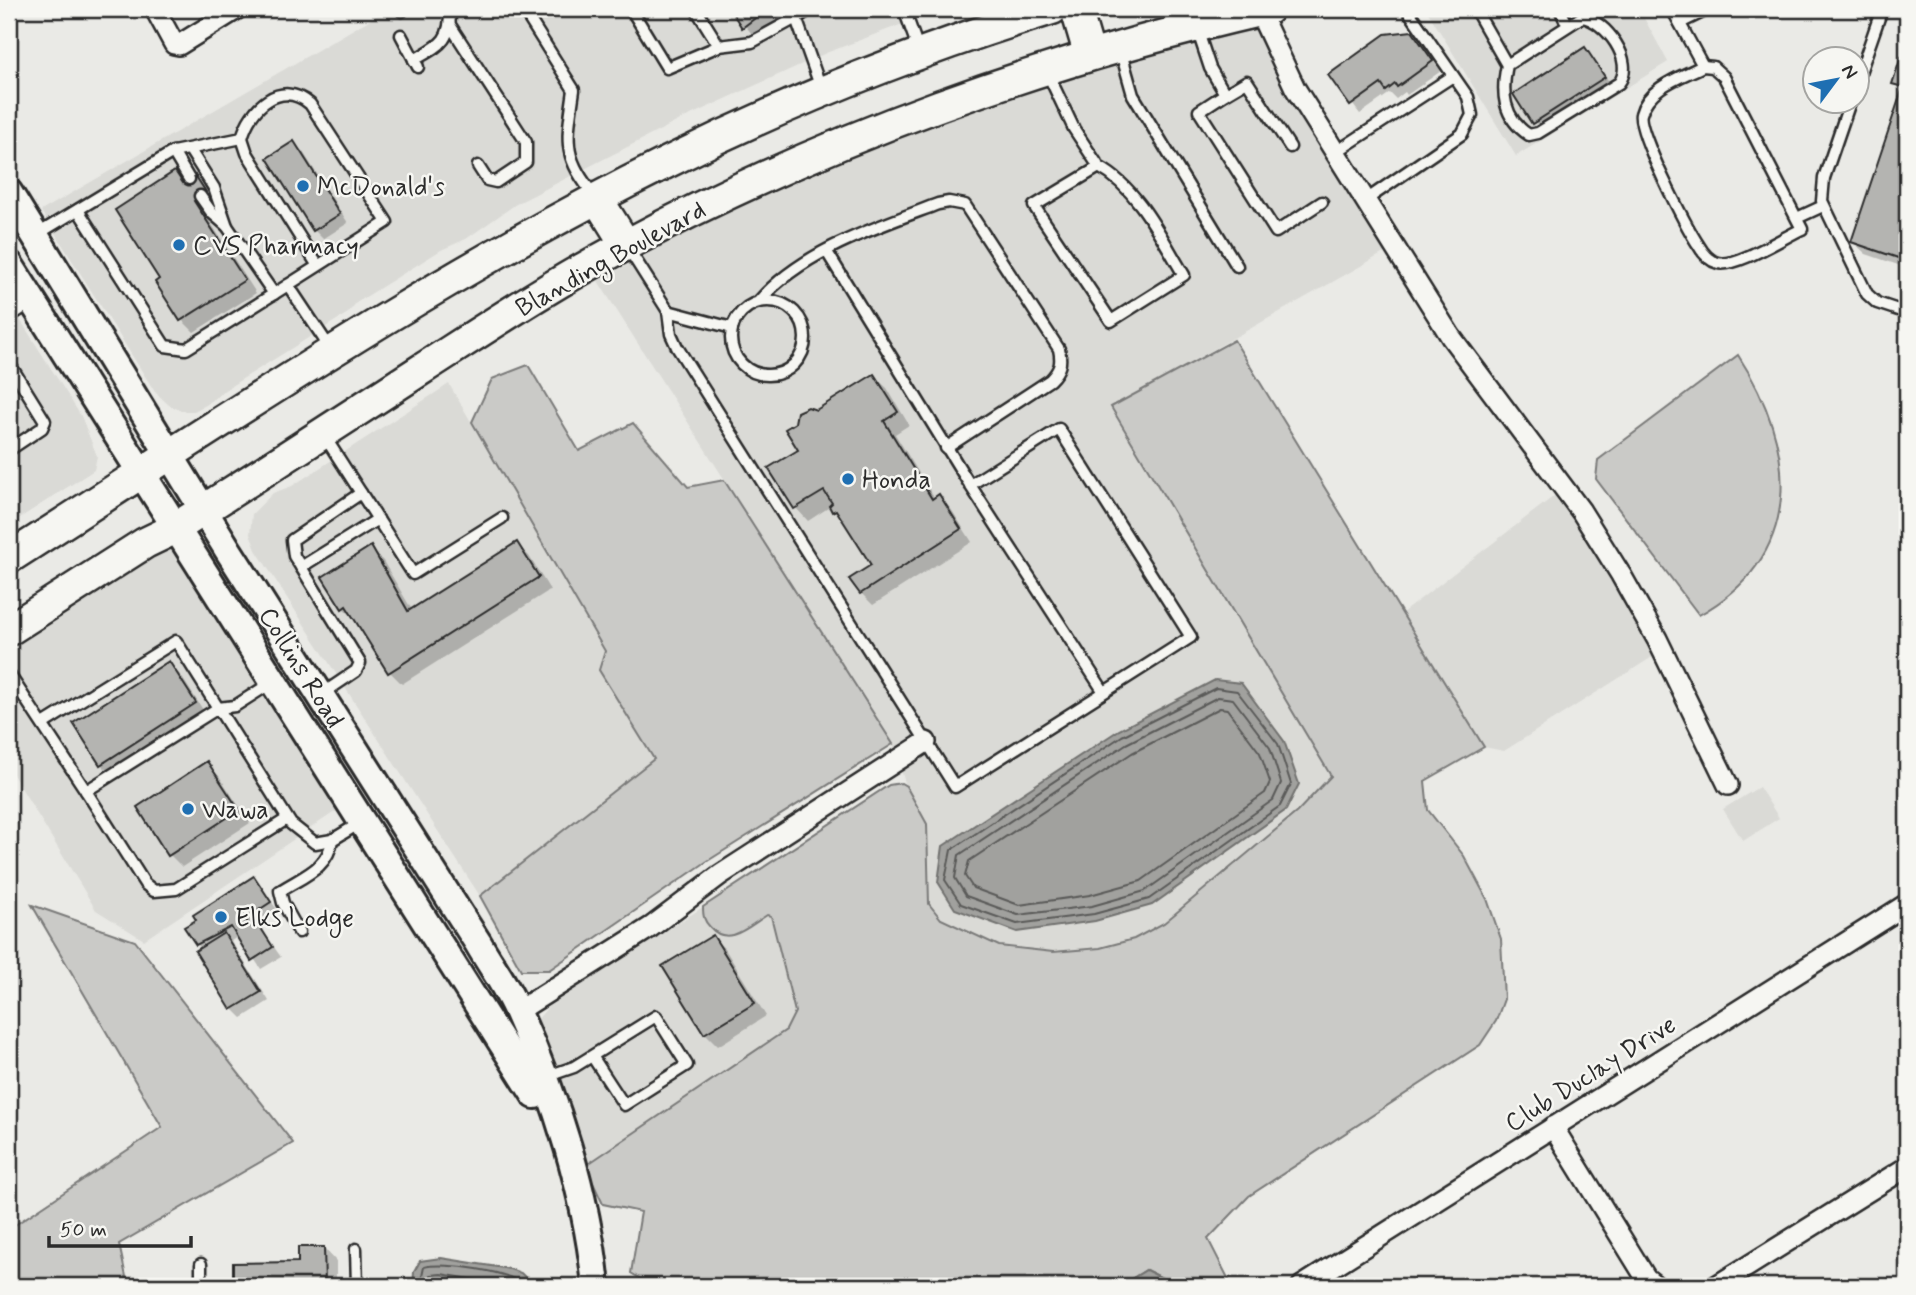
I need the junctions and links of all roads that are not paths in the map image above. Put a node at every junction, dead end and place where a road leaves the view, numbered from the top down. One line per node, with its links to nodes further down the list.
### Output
1 (155, 9): 2 (street)
2 (237, 9)
3 (450, 9): 21 (lane)
4 (523, 9): 46 (lane)
5 (631, 9): 24 (lane)
6 (696, 9): 24 (lane)
7 (811, 9): 18 (lane)
8 (904, 9): 27 (lane)
9 (1052, 9): 27 (main road)
10 (1076, 9): 28 (main road)
11 (1407, 9): 32 (lane)
12 (1475, 9): 29 (lane)
13 (1560, 9): 20 (lane)
14 (1672, 9): 19 (lane)
15 (1709, 9): 19 (lane)
16 (1882, 9): 26 (lane)
17 (1264, 10): 22 (main road, Blanding Boulevard); 40 (street)
18 (796, 18): 24 (lane); 33 (lane)
19 (1680, 23): 30 (lane)
20 (1567, 24): 29 (lane); 29 (lane)
21 (450, 25): 23 (lane); 41 (lane)
22 (1196, 25): 25 (main road, Blanding Boulevard); 34 (lane)
23 (401, 35)
24 (719, 46)
25 (1119, 46): 28 (main road, Blanding Boulevard); 57 (lane)
26 (1870, 46)
27 (920, 53): 33 (main road)
28 (1089, 53): 31 (main road, Blanding Boulevard)
29 (1507, 65)
30 (1703, 66): 51 (lane); 51 (lane)
31 (1045, 68): 42 (lane); 54 (main road, Blanding Boulevard)
32 (1453, 76): 40 (lane); 47 (lane)
33 (823, 92): 46 (main road)
34 (1225, 94): 37 (lane); 48 (lane)
35 (1845, 116): 49 (lane)
36 (242, 138): 38 (lane); 56 (lane); 56 (lane)
37 (1290, 147)
38 (190, 150): 39 (lane); 52 (lane)
39 (173, 152): 43 (lane); 50 (lane)
40 (1336, 152): 47 (street)
41 (478, 166)
42 (1099, 167): 42 (lane)
43 (189, 179)
44 (9, 192): 53 (street, Collins Road)
45 (201, 196): 52 (lane)
46 (598, 200): 54 (main road); 67 (main road)
47 (1366, 200): 90 (street)
48 (1322, 202)
49 (1823, 206): 51 (lane); 64 (lane)
50 (78, 209): 53 (lane); 60 (lane)
51 (1797, 219)
52 (227, 226): 60 (lane)
53 (35, 236): 72 (street, Collins Road)
54 (626, 244): 63 (lane); 69 (main road, Blanding Boulevard)
55 (827, 252): 61 (lane); 70 (lane); 70 (lane)
56 (318, 266): 59 (lane)
57 (1237, 266)
58 (10, 269): 62 (street, Collins Road)
59 (288, 285): 60 (lane); 67 (lane)
60 (274, 294)
61 (759, 301): 66 (lane); 66 (lane)
62 (33, 302): 65 (lane); 73 (street, Collins Road)
63 (668, 311): 66 (lane); 89 (lane)
64 (1907, 313)
65 (9, 317)
66 (732, 328)
67 (333, 353): 72 (main road)
68 (9, 363): 71 (lane)
69 (323, 433): 75 (lane); 76 (main road, Blanding Boulevard)
70 (946, 448): 74 (lane)
71 (9, 450)
72 (170, 456): 73 (main road); 76 (street, Collins Road)
73 (140, 474): 79 (street, Collins Road); 80 (main road)
74 (970, 485): 85 (lane); 85 (lane)
75 (361, 494): 78 (lane); 81 (lane)
76 (204, 510): 79 (main road, Blanding Boulevard); 86 (street, Collins Road)
77 (502, 518): 78 (lane)
78 (378, 519): 81 (lane)
79 (174, 529): 82 (main road, Blanding Boulevard); 84 (street, Collins Road)
80 (11, 550)
81 (301, 567): 86 (lane)
82 (9, 629)
83 (9, 674): 88 (lane)
84 (272, 683): 87 (lane); 93 (street, Collins Road)
85 (1104, 692): 89 (lane)
86 (320, 695): 97 (street, Collins Road)
87 (218, 708): 88 (lane); 91 (lane); 92 (lane)
88 (43, 724): 91 (lane)
89 (926, 742): 97 (street)
90 (1728, 785)
91 (86, 792): 92 (lane)
92 (287, 818): 94 (lane)
93 (360, 823): 94 (lane); 101 (street, Collins Road)
94 (332, 840): 96 (lane)
95 (1907, 904): 100 (street, Club Duclay Drive)
96 (299, 932)
97 (518, 1011): 99 (street, Collins Road)
98 (592, 1056): 98 (lane); 99 (lane)
99 (543, 1078): 101 (street, Collins Road)
100 (1553, 1127): 108 (street, Club Duclay Drive); 109 (street)
101 (569, 1154): 107 (street, Collins Road)
102 (1907, 1167): 110 (street)
103 (356, 1249): 106 (lane)
104 (201, 1264): 105 (lane)
105 (201, 1286)
106 (357, 1286)
107 (596, 1286)
108 (1302, 1286)
109 (1656, 1286)
110 (1716, 1286)

